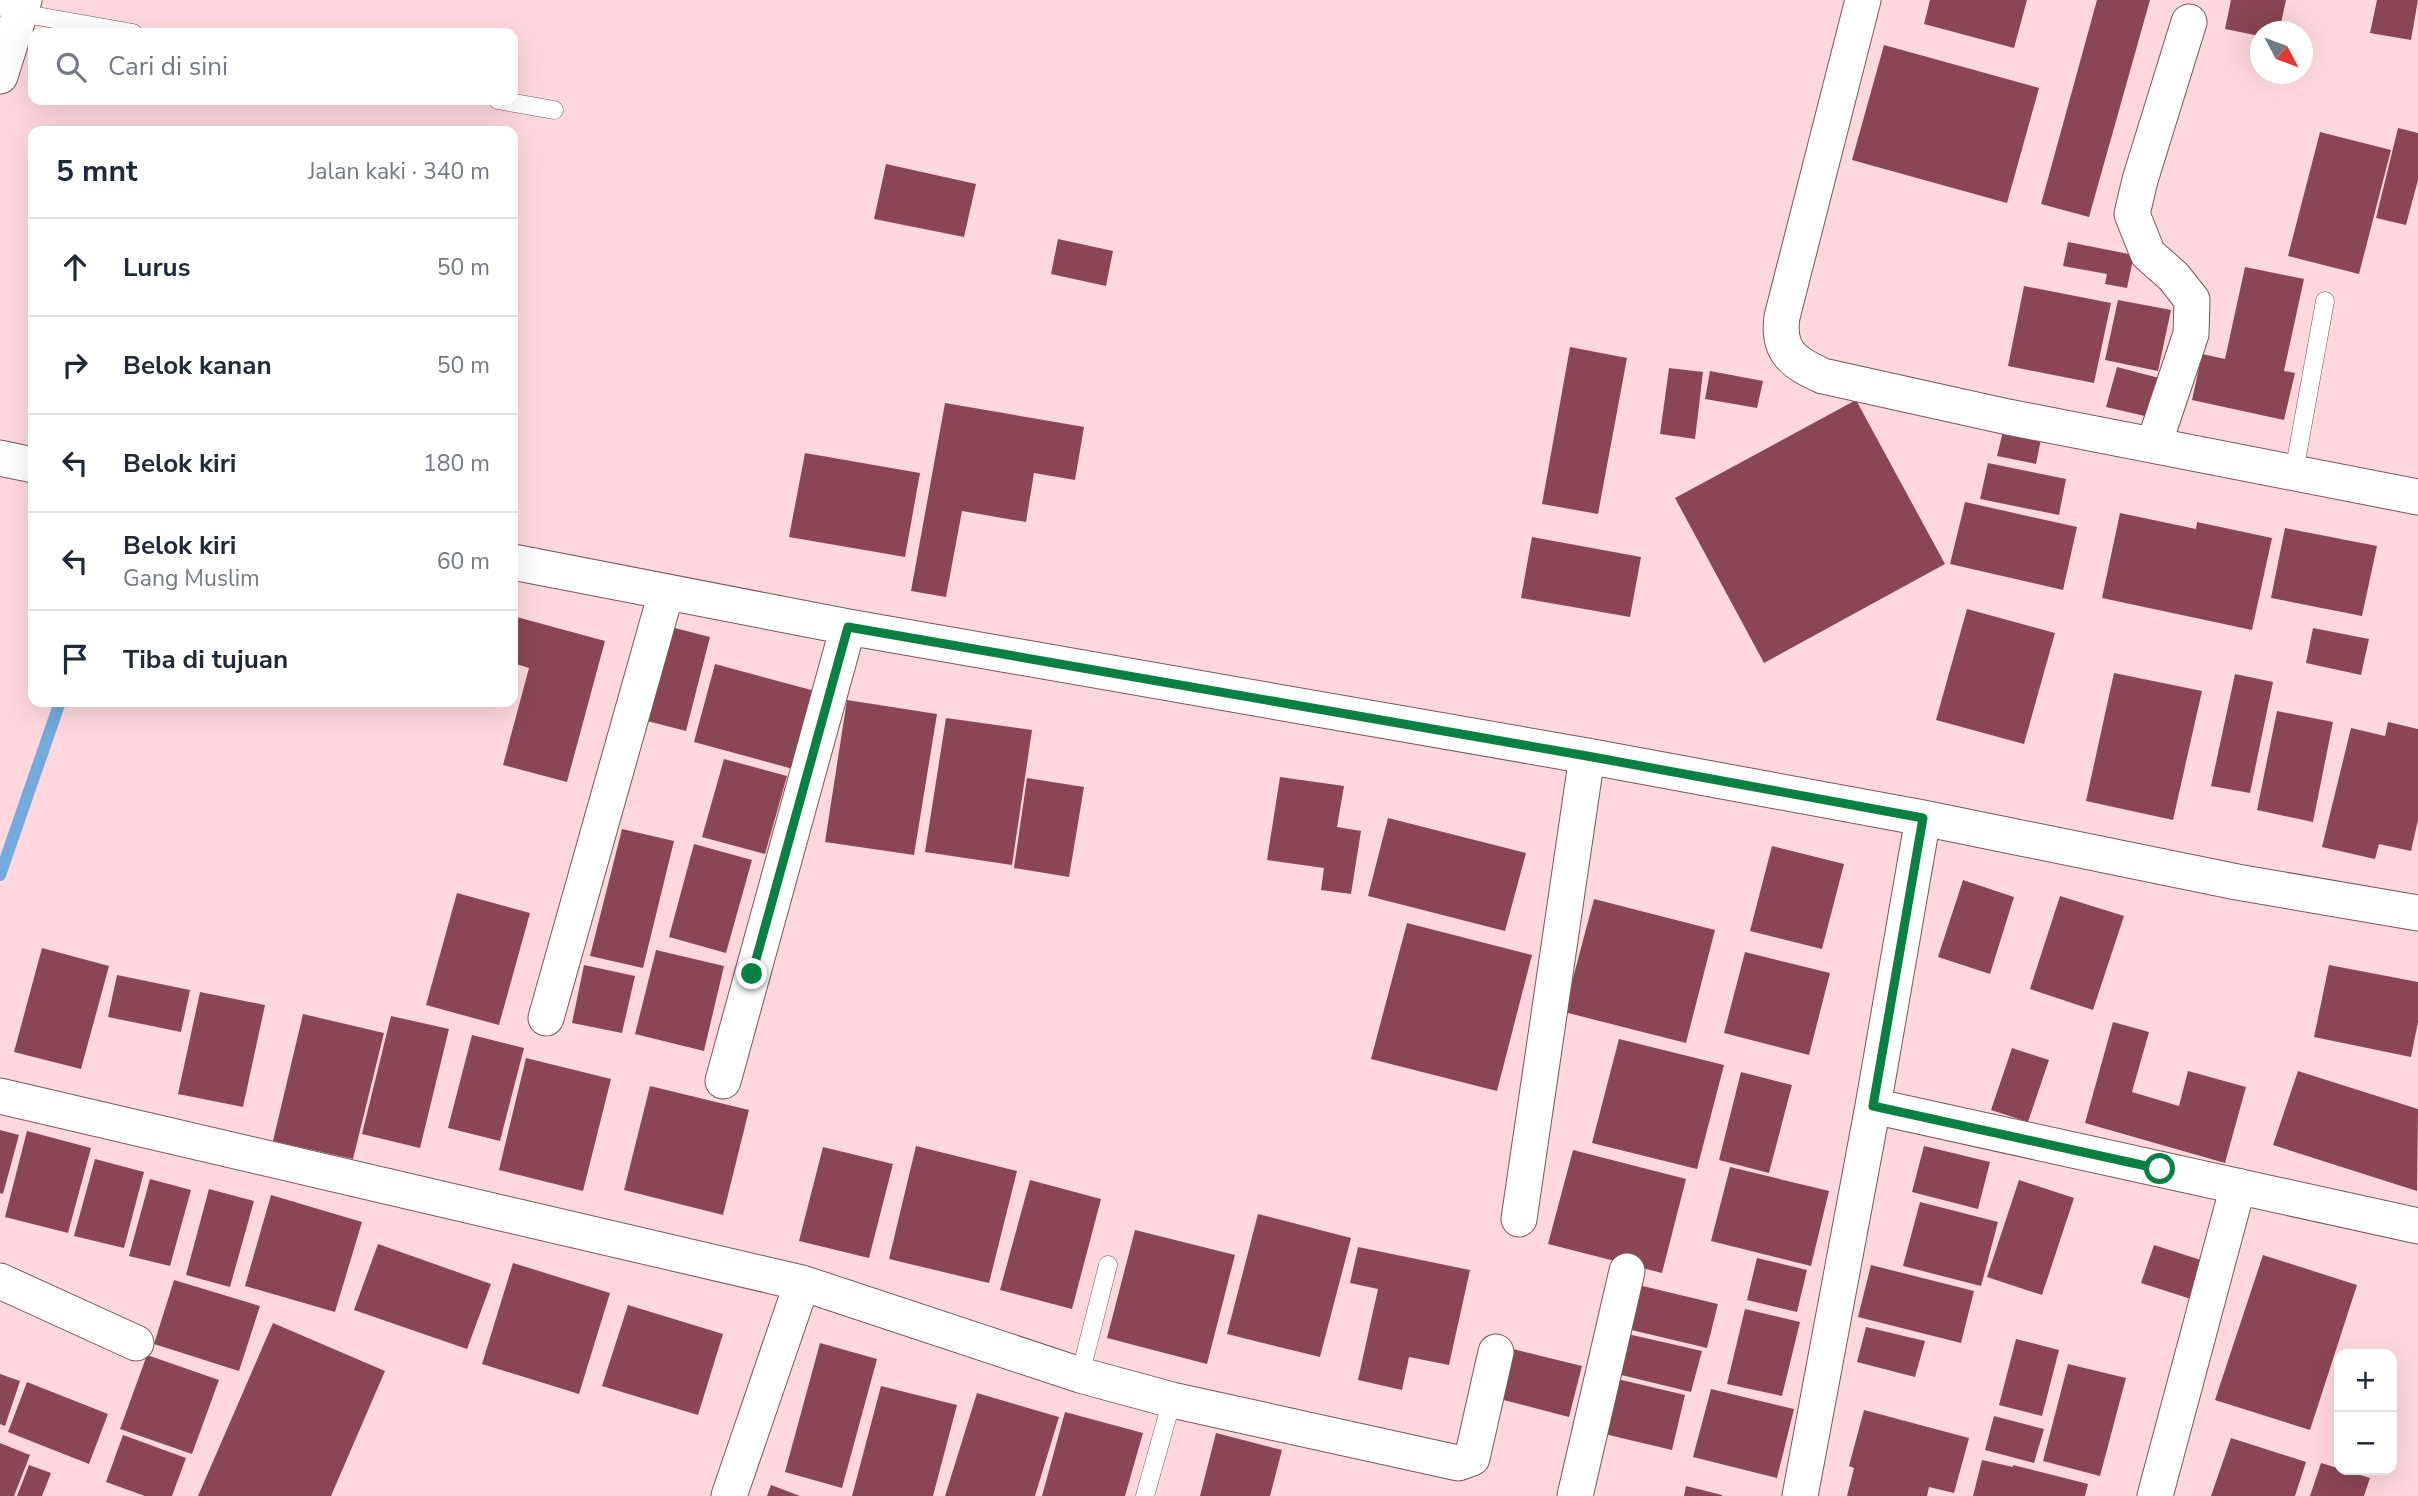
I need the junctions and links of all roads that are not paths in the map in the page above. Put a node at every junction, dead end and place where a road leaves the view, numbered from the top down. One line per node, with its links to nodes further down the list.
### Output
1 (1863, 0): 9 (street)
2 (15, 6): 4 (lane); 5 (street)
3 (2189, 22): 9 (street)
4 (111, 28)
5 (0, 76)
6 (518, 104): 7 (lane)
7 (554, 110)
8 (2325, 301): 12 (lane)
9 (2154, 444): 12 (street)
10 (0, 458): 11 (street)
11 (28, 464)
12 (2294, 472): 13 (street)
13 (2418, 497)
14 (518, 563): 15 (street)
15 (666, 593): 16 (street); 20 (street)
16 (848, 627): 17 (street); 21 (street)
17 (1587, 756): 18 (street); 25 (street)
18 (1923, 818): 19 (street); 23 (street)
19 (2418, 913)
20 (545, 1018)
21 (723, 1081)
22 (0, 1097): 30 (street)
23 (1873, 1106): 24 (street); 38 (street)
24 (2238, 1186): 26 (street); 39 (street)
25 (1519, 1219)
26 (2418, 1226)
27 (1108, 1265): 33 (lane)
28 (1627, 1271): 37 (street)
29 (0, 1281): 31 (street)
30 (802, 1283): 33 (street); 35 (street)
31 (136, 1343)
32 (1496, 1352): 34 (street)
33 (1080, 1375): 34 (street)
34 (1172, 1400): 36 (lane)
35 (729, 1496)
36 (1145, 1496)
37 (1574, 1496)
38 (1800, 1496)
39 (2155, 1496)

